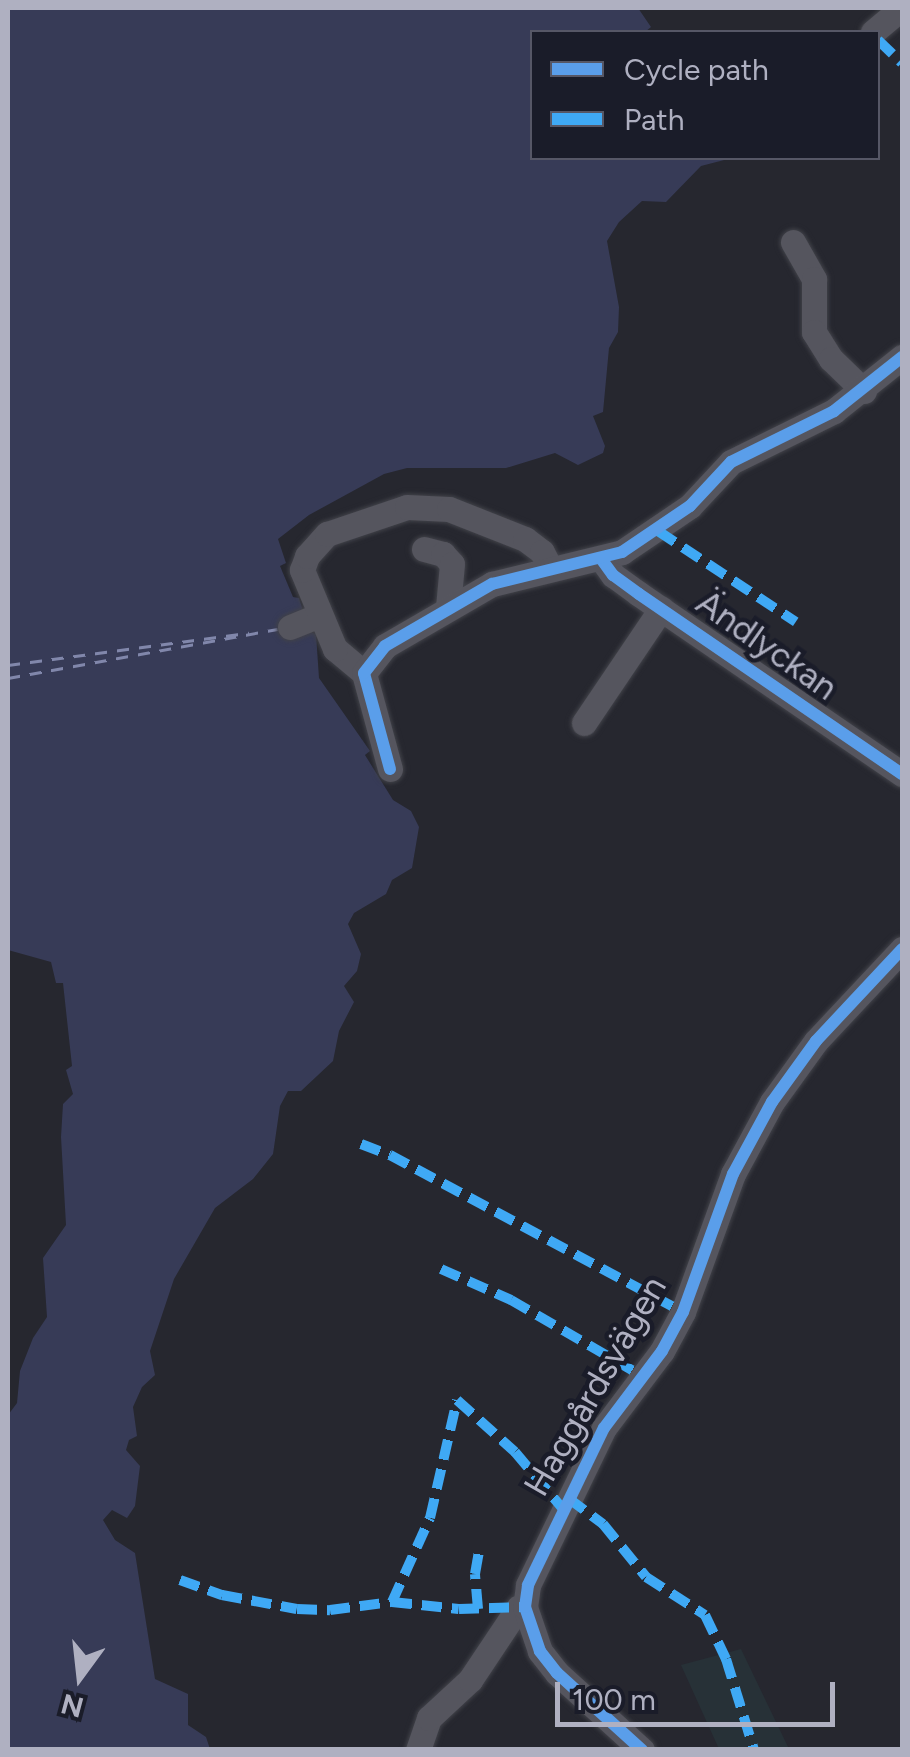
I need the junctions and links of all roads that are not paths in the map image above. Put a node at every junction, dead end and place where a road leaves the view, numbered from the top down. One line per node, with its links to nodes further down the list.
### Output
1 (902, 8): 2 (street)
2 (874, 30)
3 (793, 242): 5 (street)
4 (902, 357): 5 (street)
5 (864, 392): 7 (street)
6 (424, 549): 9 (street)
7 (602, 560): 8 (street); 10 (street, Ändlyckan)
8 (550, 567): 9 (street); 11 (street)
9 (448, 607): 13 (street)
10 (661, 609): 14 (street, Ändlyckan); 16 (street, Ändlyckan)
11 (317, 616): 12 (street); 13 (street)
12 (290, 628)
13 (364, 673): 15 (street)
14 (584, 724)
15 (390, 769)
16 (902, 774)
17 (902, 950): 20 (street, Haggårdsvägen)
18 (518, 1608): 19 (street)
19 (418, 1750)
20 (642, 1750)

